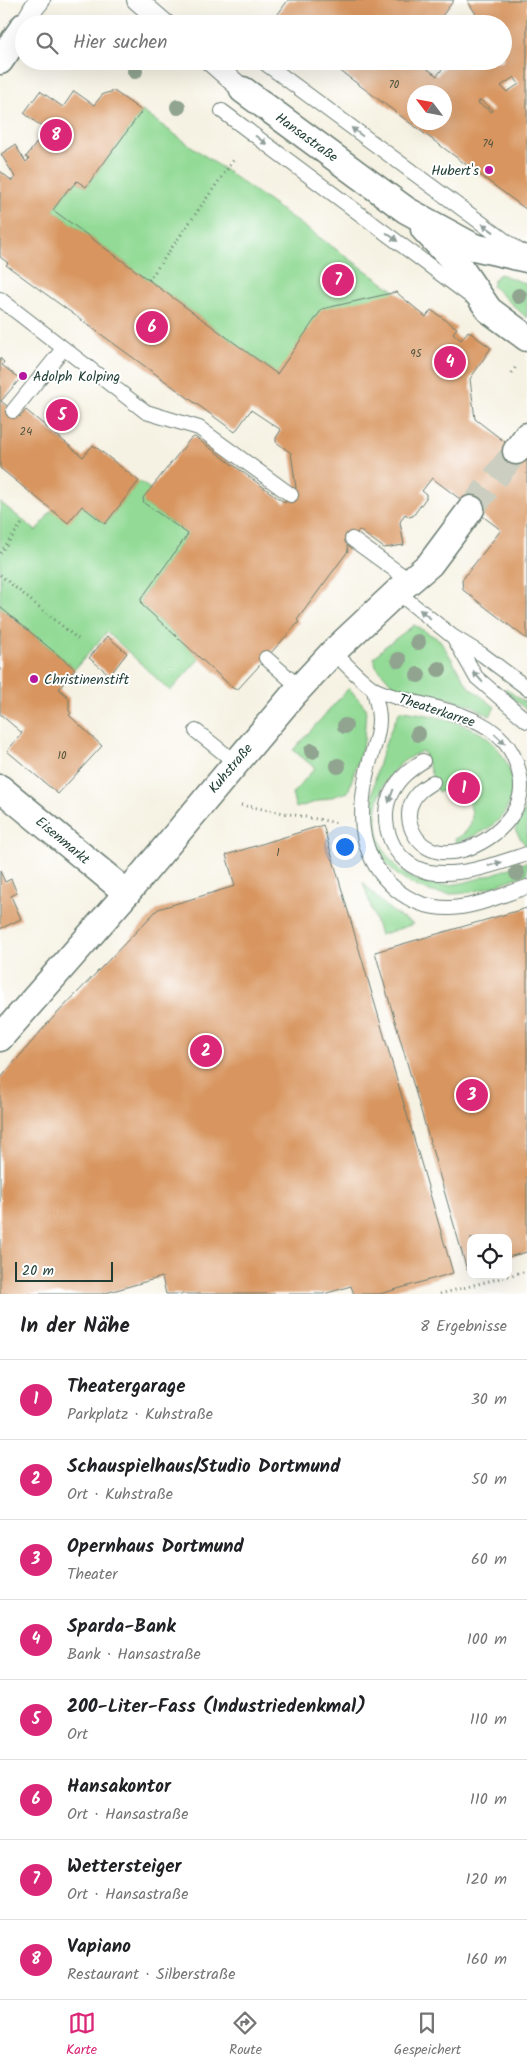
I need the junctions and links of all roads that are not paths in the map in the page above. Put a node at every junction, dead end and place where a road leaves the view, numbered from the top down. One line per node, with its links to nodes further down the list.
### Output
1 (40, 0): 3 (street)
2 (137, 0): 4 (street)
3 (30, 15)
4 (154, 15)
5 (15, 39): 6 (street)
6 (0, 61)
7 (220, 70): 9 (street, Hansastraße)
8 (274, 70): 12 (lane, one-way to 8)
9 (243, 90): 11 (street, Hansastraße)
10 (222, 111): 14 (lane, one-way to 14)
11 (406, 210): 12 (street, Hansastraße); 14 (street, Hansastraße)
12 (527, 258)
13 (0, 299): 16 (lane)
14 (489, 310): 15 (street, Hansastraße)
15 (527, 338)
16 (64, 349): 17 (lane); 18 (lane)
17 (14, 411)
18 (291, 495)
19 (471, 509): 21 (street, Kuhstraße)
20 (352, 539): 21 (lane)
21 (403, 587): 22 (lane, one-way to 21); 23 (street, Kuhstraße)
22 (452, 636): 26 (lane); 28 (lane, one-way to 22)
23 (333, 652): 25 (street, Kuhstraße); 27 (lane, Theaterkarree)
24 (266, 658): 25 (lane)
25 (300, 688): 31 (street, Kuhstraße)
26 (527, 688)
27 (374, 690): 32 (lane, Theaterkarree, one-way to 32); 35 (lane, Theaterkarree)
28 (527, 720)
29 (196, 731): 31 (lane)
30 (423, 761): 34 (lane, one-way to 34)
31 (235, 762): 36 (street, Kuhstraße)
32 (433, 782)
33 (0, 788): 36 (street, Eisenmarkt)
34 (527, 854)
35 (527, 887)
36 (127, 893): 37 (street, Kuhstraße)
37 (0, 1038)

